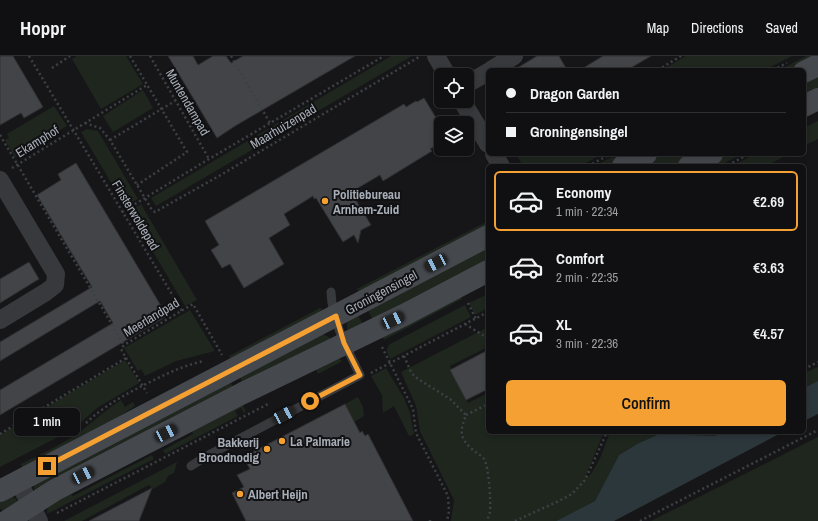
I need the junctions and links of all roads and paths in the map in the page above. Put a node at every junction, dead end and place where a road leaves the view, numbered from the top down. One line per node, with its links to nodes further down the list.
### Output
1 (29, 56): 27 (path, Finsterwoldepad)
2 (70, 56): 12 (path)
3 (130, 56): 19 (path)
4 (150, 56): 21 (path, Muntendampad)
5 (231, 56): 26 (path)
6 (384, 56): 26 (path)
7 (420, 56): 45 (path, Maarhuizenpad)
8 (436, 56): 13 (street)
9 (514, 56): 14 (street)
10 (681, 56): 15 (path)
11 (818, 65): 16 (street)
12 (52, 68)
13 (443, 68)
14 (494, 68)
15 (661, 68)
16 (806, 71)
17 (486, 73): 18 (street)
18 (474, 80)
19 (148, 85): 24 (path); 25 (path, Ekamphof)
20 (818, 99): 22 (street)
21 (175, 101): 24 (path); 35 (path, Muntendampad)
22 (806, 105)
23 (466, 108): 30 (street)
24 (162, 109): 29 (path); 42 (path)
25 (85, 123): 27 (path, Ekamphof); 29 (path, Finsterwoldepad)
26 (270, 123): 35 (path)
27 (73, 131): 40 (path, Ekamphof); 44 (path, Finsterwoldepad)
28 (0, 135): 40 (path)
29 (110, 140): 42 (path, Finsterwoldepad)
30 (486, 141)
31 (607, 156): 36 (path)
32 (642, 156): 37 (street)
33 (708, 156): 38 (street)
34 (745, 156): 39 (path)
35 (209, 158): 43 (path)
36 (592, 164)
37 (627, 164)
38 (694, 164)
39 (730, 164)
40 (18, 165): 41 (path, Ekamphof); 59 (path)
41 (3, 176): 54 (street)
42 (137, 185): 43 (path, Finsterwoldepad)
43 (145, 198): 44 (path); 45 (path, Finsterwoldepad)
44 (122, 212): 50 (path, Finsterwoldepad)
45 (155, 212)
46 (486, 237): 52 (street, Groningensingel)
47 (486, 272): 56 (street)
48 (332, 292): 52 (lane)
49 (467, 301): 53 (path)
50 (182, 311): 59 (path, Meerlandpad); 60 (path, Meerlandpad)
51 (486, 313): 53 (path)
52 (336, 316): 58 (lane); 74 (street, Groningensingel)
53 (476, 319): 55 (path)
54 (0, 320)
55 (465, 324): 57 (path); 61 (path)
56 (372, 330): 58 (street); 64 (path)
57 (486, 337)
58 (344, 343): 73 (lane); 75 (street)
59 (124, 345): 62 (path, Meerlandpad)
60 (223, 356)
61 (404, 356): 64 (path); 69 (path)
62 (126, 358): 67 (path); 71 (path, Meerlandpad)
63 (818, 362): 65 (path)
64 (389, 364): 66 (path); 77 (path)
65 (806, 368)
66 (369, 375)
67 (149, 398)
68 (486, 405): 69 (path)
69 (466, 415): 78 (path)
70 (818, 430): 80 (path)
71 (0, 434)
72 (606, 434): 79 (path)
73 (191, 466)
74 (9, 486): 75 (street, Groningensingel)
75 (35, 514): 76 (street)
76 (7, 521)
77 (447, 521)
78 (487, 521)
79 (515, 521)
80 (640, 521)

